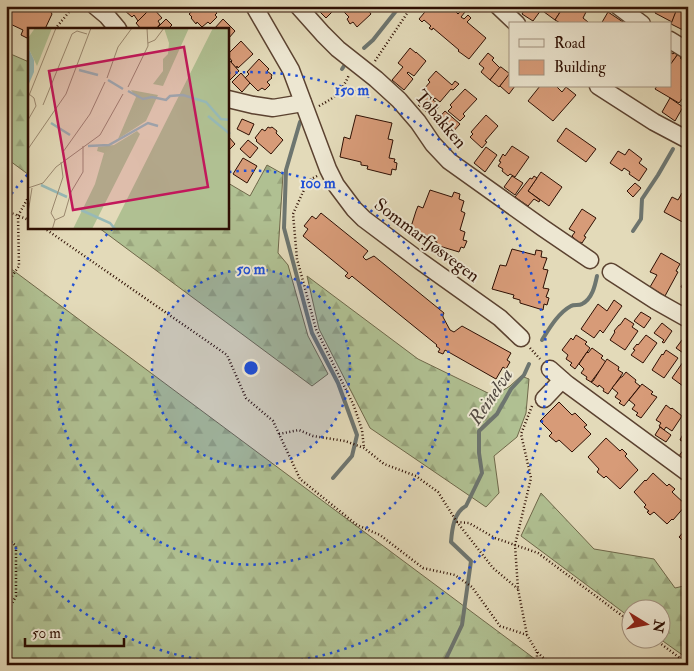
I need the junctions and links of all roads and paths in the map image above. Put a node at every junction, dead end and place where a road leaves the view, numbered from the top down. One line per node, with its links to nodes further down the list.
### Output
1 (72, 6): 10 (path)
2 (254, 6): 17 (street, Sommarfjøsvegen)
3 (298, 6): 14 (street, Tøbakken)
4 (412, 6): 14 (path)
5 (498, 6): 8 (street)
6 (618, 6): 9 (street)
7 (101, 11): 11 (street)
8 (515, 22)
9 (639, 22)
10 (56, 28)
11 (117, 28)
12 (672, 41): 13 (street)
13 (688, 51)
14 (362, 68): 17 (path); 25 (street, Tøbakken)
15 (601, 88): 18 (street)
16 (229, 99): 17 (street)
17 (305, 108): 19 (street, Sommarfjøsvegen)
18 (688, 140)
19 (328, 169): 29 (street, Sommarfjøsvegen); 34 (path)
20 (28, 198): 22 (path)
21 (6, 211): 22 (path)
22 (18, 216): 23 (path); 27 (path)
23 (28, 220)
24 (45, 229): 33 (path)
25 (590, 260)
26 (611, 272): 28 (street)
27 (6, 285)
28 (688, 319)
29 (521, 338): 30 (path)
30 (550, 369): 31 (street)
31 (562, 380): 32 (street); 35 (street)
32 (544, 399): 38 (path)
33 (279, 434): 34 (path); 42 (path)
34 (364, 448): 36 (path)
35 (688, 473)
36 (457, 522): 38 (path); 39 (path)
37 (6, 538): 41 (path)
38 (515, 545): 39 (path); 40 (path)
39 (518, 589): 42 (path)
40 (622, 615)
41 (6, 616)
42 (527, 635): 44 (path)
43 (666, 648): 45 (path)
44 (536, 652): 46 (path); 47 (path)
45 (688, 664)
46 (537, 665)
47 (551, 665)

